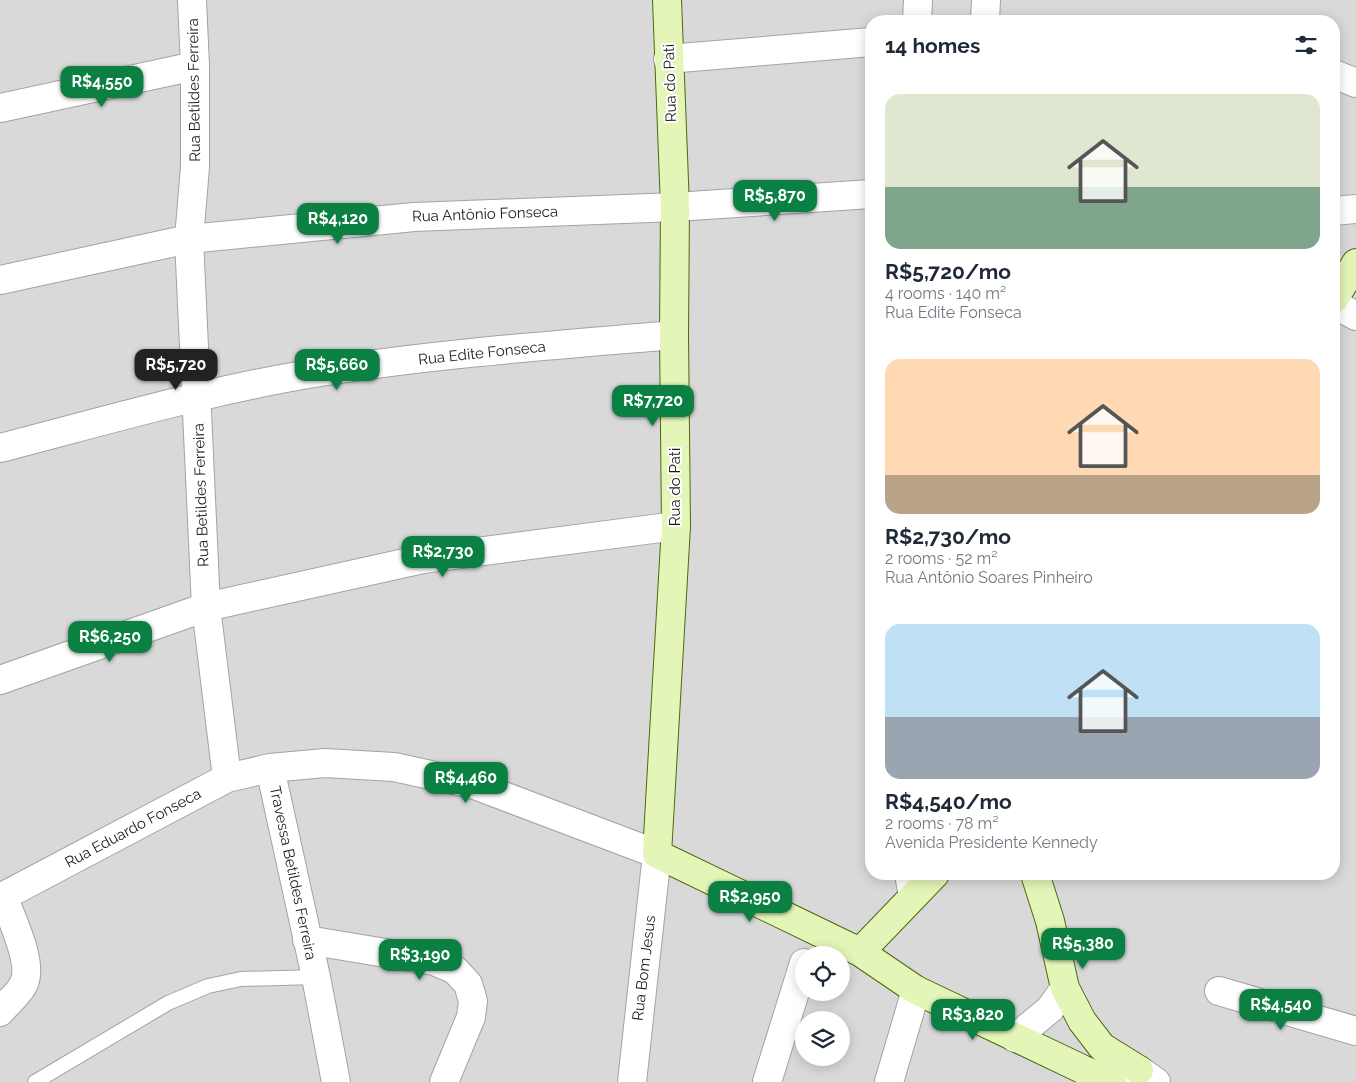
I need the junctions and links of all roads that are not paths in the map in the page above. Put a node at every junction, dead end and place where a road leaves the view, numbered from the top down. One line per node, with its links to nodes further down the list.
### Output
1 (192, 0): 9 (street, Rua Betildes Ferreira)
2 (667, 0): 8 (street, Rua do Pati)
3 (918, 0): 5 (street)
4 (986, 0): 6 (street)
5 (917, 15)
6 (985, 15)
7 (865, 43): 8 (street)
8 (668, 59): 14 (street, Rua do Pati)
9 (195, 66): 12 (street); 17 (street, Rua Betildes Ferreira)
10 (1340, 76): 11 (street)
11 (1356, 83)
12 (0, 108)
13 (865, 194): 14 (street, Rua Antônio Fonseca)
14 (675, 207): 17 (street, Rua Antônio Fonseca); 23 (street, Rua do Pati)
15 (1356, 210): 16 (street)
16 (1340, 211)
17 (189, 239): 19 (street, Rua Antônio Fonseca); 24 (street, Rua Betildes Ferreira)
18 (1356, 263): 20 (street)
19 (0, 280)
20 (1340, 289)
21 (1340, 307): 22 (street)
22 (1356, 316)
23 (674, 335): 24 (street, Rua Edite Fonseca); 26 (street, Rua do Pati)
24 (197, 396): 25 (street, Rua Edite Fonseca); 27 (street, Rua Betildes Ferreira)
25 (0, 448)
26 (676, 526): 27 (street); 31 (street, Rua do Pati)
27 (206, 607): 28 (street); 30 (street, Rua Betildes Ferreira)
28 (0, 680)
29 (270, 768): 30 (street, Rua Eduardo Fonseca); 31 (street, Rua Eduardo Fonseca); 35 (street, Travessa Betildes Ferreira)
30 (227, 778): 34 (street, Rua Eduardo Fonseca)
31 (657, 854): 36 (street); 50 (street, Rua Bom Jesus)
32 (1038, 880): 39 (street)
33 (911, 885): 37 (street)
34 (2, 897): 43 (street)
35 (308, 940): 38 (street, Travessa Betildes Ferreira); 49 (street)
36 (810, 943): 37 (street)
37 (860, 952): 40 (street)
38 (316, 977): 47 (lane); 48 (street, Travessa Betildes Ferreira)
39 (1065, 988): 45 (street); 46 (street)
40 (916, 990): 45 (street); 52 (street)
41 (1219, 991): 44 (street)
42 (795, 993): 51 (street)
43 (0, 1012)
44 (1356, 1031)
45 (1015, 1038): 53 (street)
46 (1143, 1078)
47 (35, 1082)
48 (336, 1082)
49 (444, 1082)
50 (632, 1082)
51 (768, 1082)
52 (889, 1082)
53 (1112, 1082)

